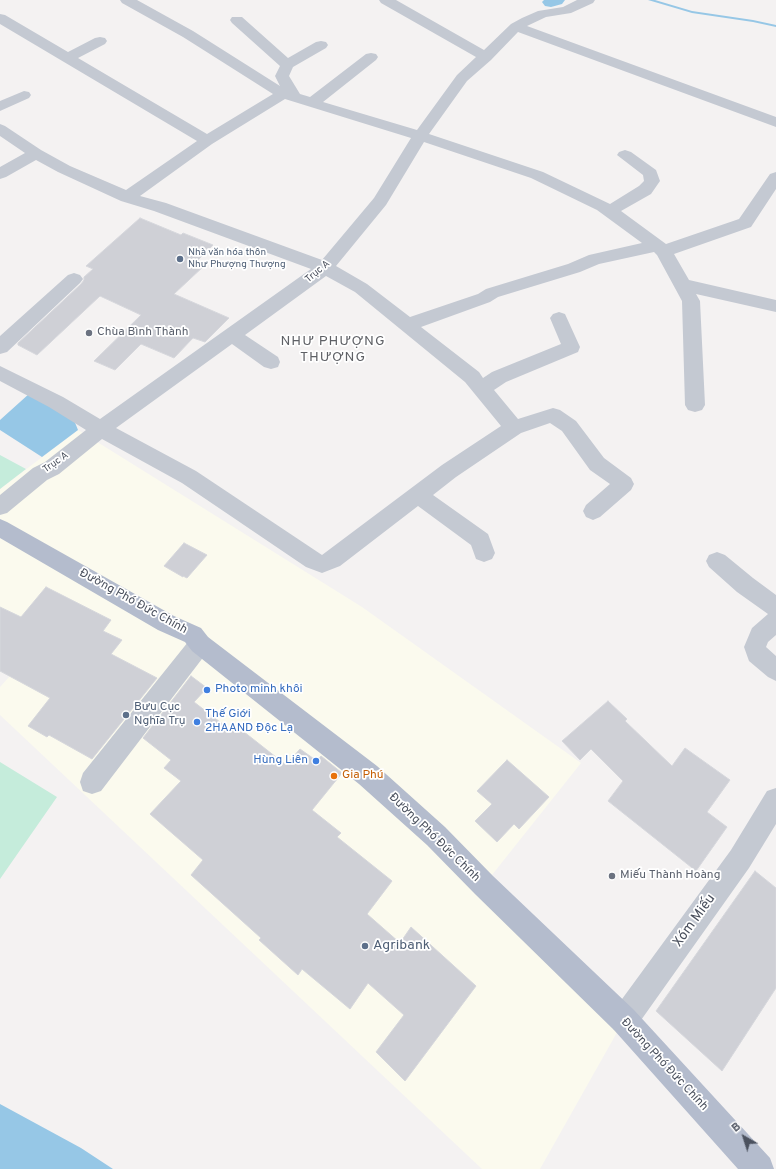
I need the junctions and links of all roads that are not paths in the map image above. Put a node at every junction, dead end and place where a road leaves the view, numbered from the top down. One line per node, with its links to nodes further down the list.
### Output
1 (127, 0): 16 (street)
2 (386, 0): 12 (street)
3 (588, 0): 5 (street, Trục A)
4 (540, 2): 5 (street)
5 (557, 12): 8 (street, Trục A)
6 (0, 18): 13 (street)
7 (237, 20): 14 (street)
8 (516, 27): 12 (street, Trục A); 19 (street)
9 (100, 41): 13 (street)
10 (321, 45): 14 (street)
11 (371, 57): 17 (street)
12 (486, 57): 21 (street, Trục A)
13 (67, 58): 22 (street)
14 (287, 65): 16 (street)
15 (24, 95): 18 (street)
16 (288, 96): 17 (street); 22 (street)
17 (312, 103): 21 (street)
18 (0, 107)
19 (776, 122)
20 (0, 129): 23 (street)
21 (420, 136): 29 (street); 31 (street, Trục A)
22 (207, 141): 28 (street)
23 (30, 149): 25 (street); 26 (street); 28 (street)
24 (625, 155): 29 (street)
25 (0, 157)
26 (0, 174)
27 (776, 177): 30 (street)
28 (127, 197): 31 (street)
29 (610, 211): 30 (street)
30 (661, 249): 33 (street); 36 (street)
31 (325, 268): 36 (street); 37 (street, Trục A)
32 (74, 279): 38 (street)
33 (682, 285): 34 (street); 42 (street)
34 (776, 306)
35 (559, 318): 41 (street)
36 (407, 325): 41 (street)
37 (232, 335): 39 (street); 44 (street, Trục A)
38 (0, 347)
39 (271, 362)
40 (0, 373): 44 (street)
41 (482, 388): 43 (street)
42 (695, 405)
43 (514, 428): 45 (street); 47 (street)
44 (101, 429): 45 (street); 46 (street, Trục A)
45 (418, 495): 49 (street)
46 (0, 507)
47 (593, 510)
48 (0, 528): 53 (main road, Đường Phó Đức Chính)
49 (484, 553)
50 (718, 561): 51 (street)
51 (776, 607)
52 (776, 621): 54 (street)
53 (200, 644): 55 (street); 57 (main road, Đường Phó Đức Chính)
54 (776, 670)
55 (92, 782)
56 (776, 800): 57 (street, Xóm Miếu)
57 (624, 1020): 58 (main road, Đường Phó Đức Chính)
58 (759, 1169)

